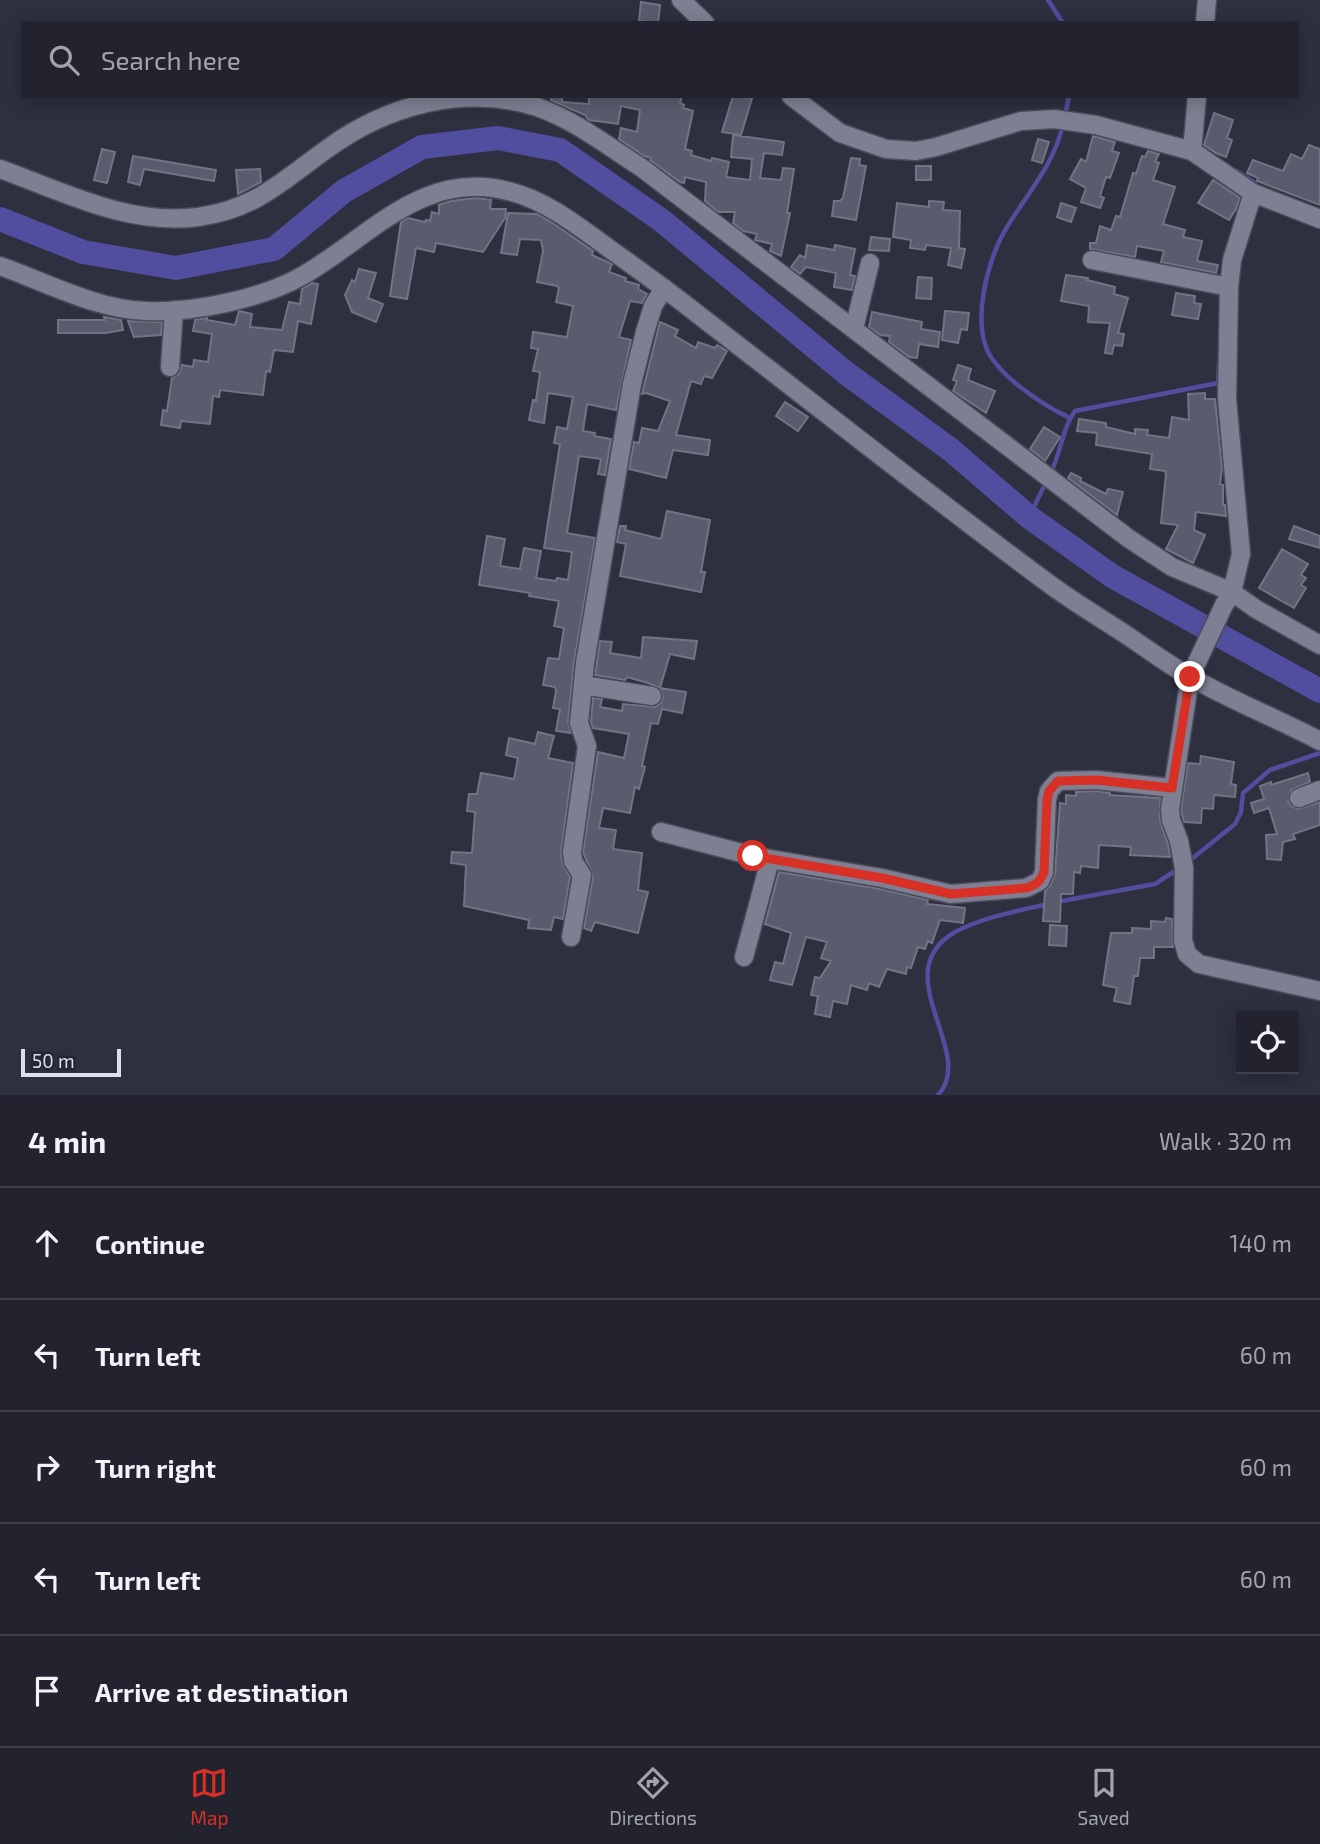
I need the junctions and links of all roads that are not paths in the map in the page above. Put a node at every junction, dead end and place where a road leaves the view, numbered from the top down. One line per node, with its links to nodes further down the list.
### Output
1 (681, 0): 3 (street)
2 (1207, 0): 4 (street)
3 (703, 21)
4 (1205, 21)
5 (794, 98): 7 (street)
6 (1197, 98): 7 (street)
7 (1192, 151): 9 (street)
8 (0, 169): 17 (street)
9 (1253, 193): 10 (street); 14 (street)
10 (1320, 219)
11 (1092, 260): 14 (street)
12 (870, 263): 17 (street)
13 (0, 265): 16 (street)
14 (1229, 287): 19 (street)
15 (664, 288): 16 (street); 21 (street); 22 (street)
16 (174, 310): 18 (street)
17 (854, 329): 19 (street)
18 (170, 367)
19 (1228, 598): 20 (street); 21 (street)
20 (1320, 645)
21 (1192, 672): 24 (street); 25 (street)
22 (583, 685): 23 (street); 30 (street)
23 (652, 696)
24 (1319, 740)
25 (1172, 788): 29 (street); 32 (street)
26 (1320, 790): 27 (street)
27 (1299, 798)
28 (661, 832): 29 (street)
29 (770, 860): 31 (street)
30 (571, 937)
31 (744, 957)
32 (1320, 991)

